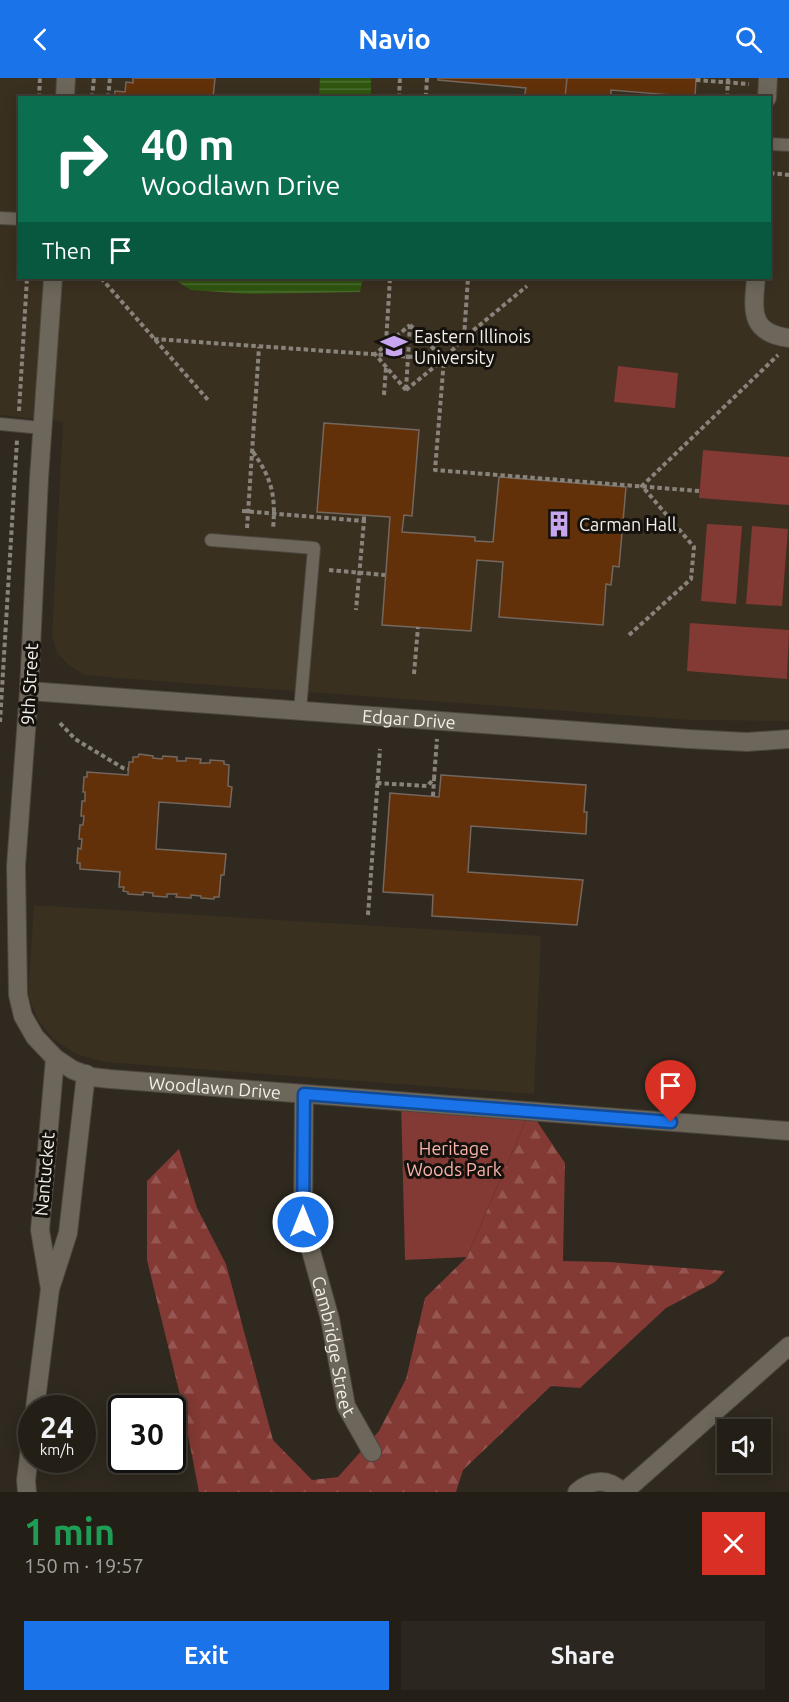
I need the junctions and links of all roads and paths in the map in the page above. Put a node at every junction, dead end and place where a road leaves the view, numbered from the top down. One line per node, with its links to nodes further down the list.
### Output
1 (40, 78): 10 (path)
2 (66, 78): 11 (street)
3 (93, 78): 12 (path)
4 (110, 78): 13 (path)
5 (400, 78): 14 (path)
6 (427, 78): 15 (path)
7 (696, 80): 8 (path)
8 (728, 80): 9 (path); 16 (path)
9 (768, 87)
10 (39, 96)
11 (65, 96)
12 (92, 96)
13 (108, 96)
14 (399, 96)
15 (427, 96)
16 (727, 96)
17 (771, 144): 18 (lane)
18 (789, 145)
19 (771, 173): 20 (path)
20 (789, 175)
21 (0, 218): 22 (lane)
22 (18, 219)
23 (27, 279): 44 (path)
24 (53, 279): 45 (street, 9th Street)
25 (102, 279): 32 (path)
26 (390, 279): 33 (path)
27 (468, 279): 31 (path)
28 (756, 279): 34 (street)
29 (527, 286): 31 (path)
30 (410, 325): 33 (path); 37 (path); 38 (path)
31 (464, 338): 38 (path)
32 (154, 339): 35 (path); 42 (path)
33 (386, 343): 36 (path)
34 (785, 345): 47 (path)
35 (259, 347): 36 (path); 46 (path)
36 (375, 354): 37 (path); 39 (path)
37 (408, 356): 38 (path); 40 (path)
38 (444, 359): 40 (path); 47 (path)
39 (386, 366): 40 (path); 41 (path)
40 (406, 390)
41 (384, 395)
42 (207, 400)
43 (0, 424): 44 (lane)
44 (18, 425): 45 (lane); 61 (path)
45 (42, 428): 59 (street, 9th Street)
46 (252, 451): 52 (path); 53 (path)
47 (642, 486): 48 (path); 57 (path)
48 (699, 491)
49 (364, 515): 50 (path)
50 (364, 521)
51 (211, 540): 52 (lane)
52 (247, 543): 53 (lane)
53 (272, 545): 54 (lane)
54 (312, 569): 55 (path); 60 (lane)
55 (385, 575)
56 (418, 627): 58 (path)
57 (629, 635)
58 (414, 674)
59 (29, 691): 60 (street, Edgar Drive); 70 (street, 9th Street)
60 (300, 710): 64 (street, Edgar Drive)
61 (0, 722)
62 (60, 723): 66 (path)
63 (437, 738): 67 (path)
64 (789, 739)
65 (380, 749): 68 (path)
66 (128, 768)
67 (434, 778): 68 (path); 69 (path)
68 (377, 783): 71 (path)
69 (433, 796)
70 (8, 867): 72 (street, 9th Street)
71 (368, 915)
72 (55, 1058): 73 (street, 9th Street); 76 (street, Nantucket)
73 (80, 1072): 74 (street, Woodlawn Drive); 76 (street, Nantucket)
74 (304, 1094): 75 (street, Woodlawn Drive); 79 (street, Cambridge Street)
75 (789, 1131)
76 (50, 1289): 78 (street, Nantucket)
77 (789, 1346): 83 (street)
78 (37, 1395)
79 (372, 1452)
80 (27, 1473): 81 (street)
81 (27, 1492)
82 (577, 1492): 83 (street)
83 (623, 1492)

